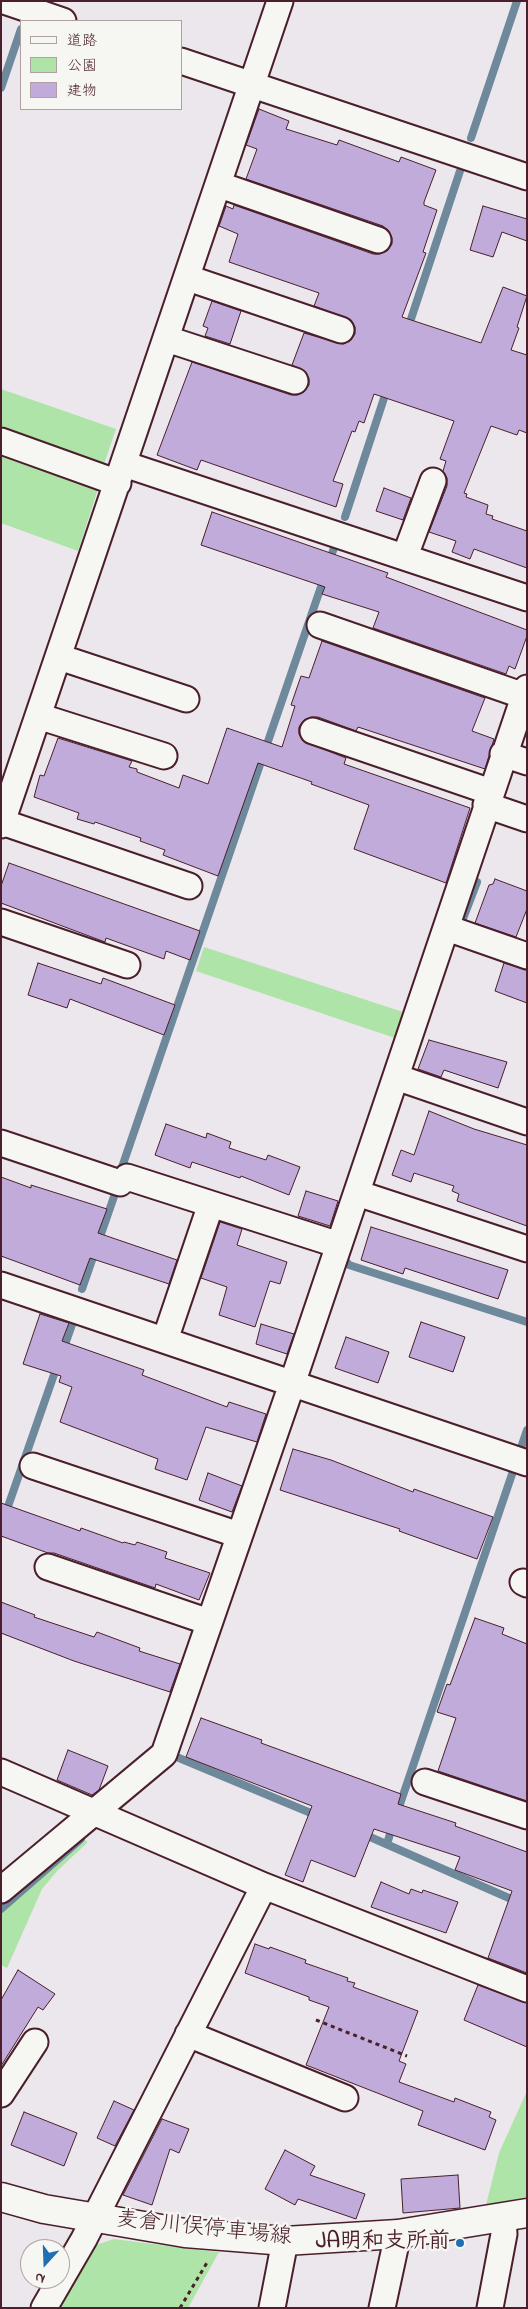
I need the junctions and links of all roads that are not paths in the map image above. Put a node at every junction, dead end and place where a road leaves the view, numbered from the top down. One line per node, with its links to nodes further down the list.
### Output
1 (4, 1): 3 (street)
2 (280, 1): 5 (street)
3 (60, 20)
4 (182, 61): 5 (street)
5 (252, 85): 6 (street); 7 (street)
6 (527, 177)
7 (220, 185): 8 (street); 9 (street)
8 (378, 240)
9 (188, 278): 10 (street); 11 (street)
10 (341, 330)
11 (167, 339): 12 (street); 14 (street)
12 (295, 381)
13 (1, 441): 14 (street)
14 (121, 473): 16 (street); 19 (street)
15 (433, 481): 16 (street)
16 (405, 556): 17 (street)
17 (527, 598)
18 (320, 625): 20 (street)
19 (58, 657): 21 (street); 22 (street)
20 (526, 694): 24 (street)
21 (186, 699)
22 (38, 716): 25 (street); 29 (street)
23 (313, 731): 27 (street)
24 (503, 754): 26 (street); 27 (street)
25 (164, 756)
26 (527, 762)
27 (489, 798): 28 (street); 32 (street)
28 (527, 819)
29 (2, 824): 30 (street)
30 (189, 886)
31 (1, 922): 34 (street)
32 (447, 928): 33 (street); 35 (street)
33 (527, 956)
34 (127, 965)
35 (396, 1077): 36 (street); 38 (street)
36 (527, 1122)
37 (1, 1143): 39 (street)
38 (357, 1193): 40 (street); 41 (street)
39 (211, 1204): 40 (street); 43 (street)
40 (339, 1245): 44 (street)
41 (527, 1249)
42 (1, 1285): 44 (street)
43 (169, 1328)
44 (292, 1384): 45 (street); 47 (street)
45 (527, 1463)
46 (33, 1466): 47 (street)
47 (240, 1535): 49 (street)
48 (48, 1567): 49 (street)
49 (209, 1622): 52 (street)
50 (1, 1772): 52 (street)
51 (425, 1782): 53 (street)
52 (94, 1812): 54 (street); 55 (street)
53 (527, 1816)
54 (264, 1886): 56 (street); 57 (street)
55 (1, 1890)
56 (527, 1989)
57 (188, 2034): 60 (street); 63 (street)
58 (35, 2042): 59 (street)
59 (1, 2094)
60 (345, 2098)
61 (1, 2197): 63 (main road, 麦倉川俣停車場線)
62 (515, 2216): 64 (main road, 麦倉川俣停車場線); 69 (street)
63 (95, 2219): 65 (main road, 麦倉川俣停車場線); 66 (street)
64 (398, 2234): 65 (main road, 麦倉川俣停車場線); 68 (street)
65 (285, 2240): 67 (street)
66 (44, 2308)
67 (272, 2308)
68 (382, 2308)
69 (490, 2308)

